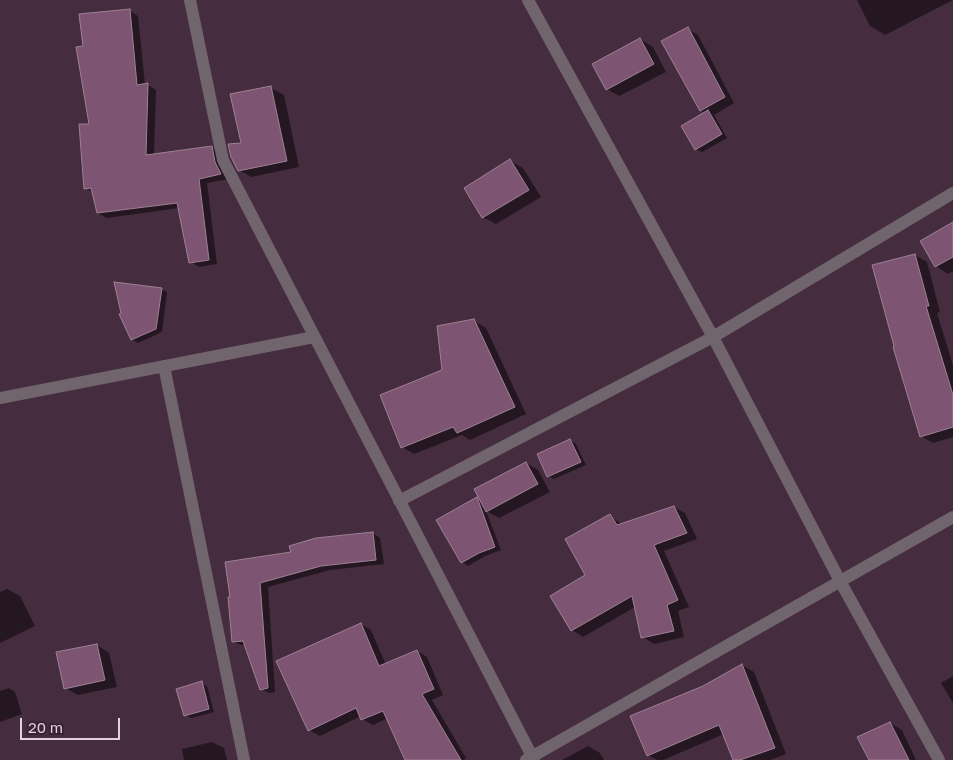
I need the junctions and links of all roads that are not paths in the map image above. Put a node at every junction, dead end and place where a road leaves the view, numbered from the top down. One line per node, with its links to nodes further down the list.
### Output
1 (190, 0): 4 (street)
2 (528, 0): 5 (street)
3 (953, 193): 5 (street)
4 (314, 337): 6 (street); 8 (street)
5 (713, 337): 8 (street); 10 (street)
6 (164, 366): 7 (street); 12 (street)
7 (0, 398)
8 (400, 501): 11 (street)
9 (953, 517): 10 (street)
10 (840, 581): 11 (street); 13 (street)
11 (531, 759)
12 (244, 760)
13 (938, 760)

